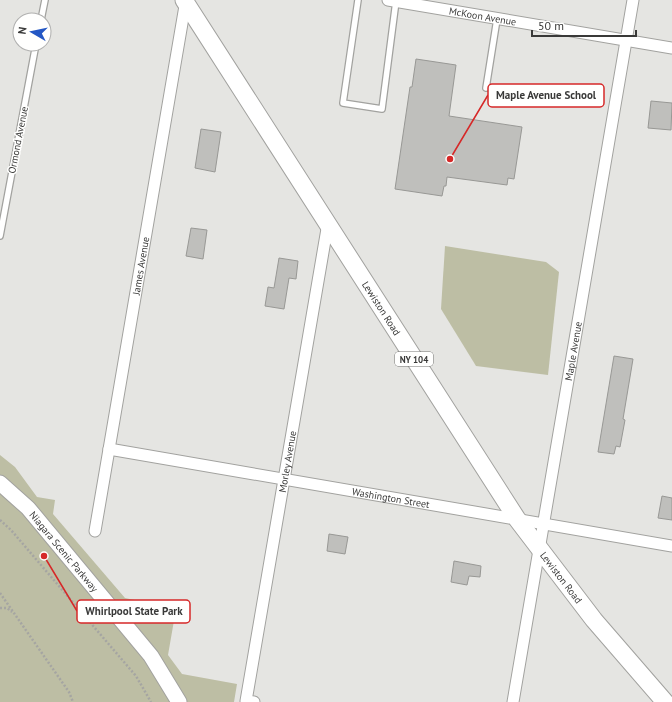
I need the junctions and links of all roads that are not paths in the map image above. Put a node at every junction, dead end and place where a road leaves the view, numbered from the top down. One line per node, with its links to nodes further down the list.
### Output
1 (45, 0): 7 (lane)
2 (358, 0): 5 (lane)
3 (633, 0): 9 (street, Maple Avenue)
4 (185, 1): 13 (main road, Lewiston Road / NY 104); 15 (street, James Avenue)
5 (392, 1): 6 (street, McKoon Avenue)
6 (411, 2): 8 (street, McKoon Avenue)
7 (43, 12)
8 (497, 18): 9 (street, McKoon Avenue); 12 (lane)
9 (626, 40): 10 (street, McKoon Avenue); 19 (street, Maple Avenue)
10 (672, 48)
11 (34, 52): 14 (lane, Ormond Avenue)
12 (486, 88)
13 (328, 223): 16 (street, Morley Avenue); 18 (main road, Lewiston Road / NY 104)
14 (0, 236)
15 (109, 449): 16 (street, Washington Street); 20 (street, James Avenue)
16 (284, 479): 18 (street, Washington Street); 23 (street, Morley Avenue)
17 (0, 482): 24 (main road, Niagara Scenic Parkway)
18 (517, 519): 19 (street, Washington Street); 22 (main road, Lewiston Road / NY 104)
19 (544, 524): 21 (street, Washington Street); 22 (street, Maple Avenue)
20 (95, 531)
21 (672, 546)
22 (539, 549): 25 (street, Maple Avenue); 26 (main road, Lewiston Road / NY 104)
23 (250, 701)
24 (179, 702)
25 (513, 702)
26 (665, 702)

